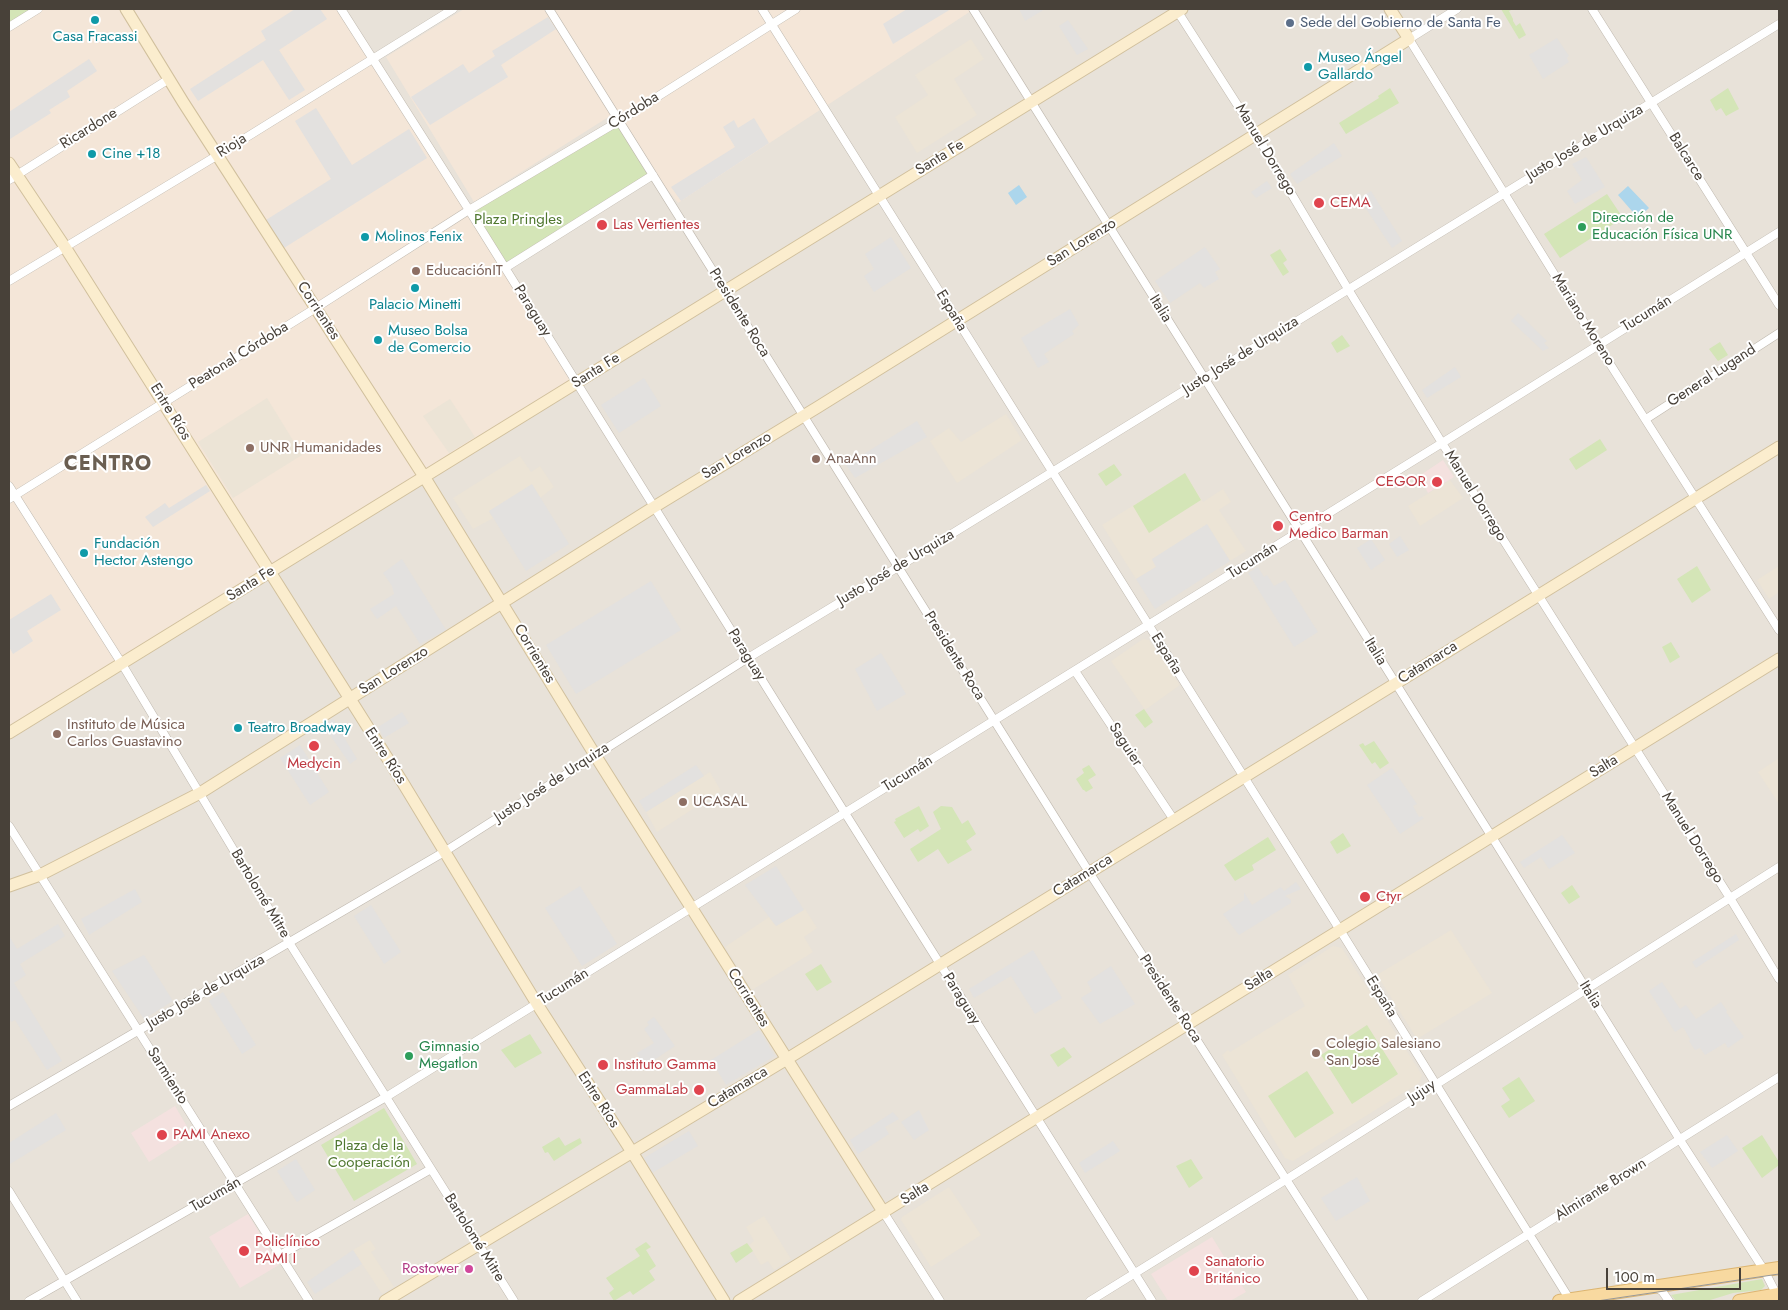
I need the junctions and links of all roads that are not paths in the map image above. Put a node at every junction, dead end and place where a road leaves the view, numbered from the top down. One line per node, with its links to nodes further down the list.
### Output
1 (38, 9): 15 (street)
2 (126, 9): 18 (main road, Corrientes)
3 (341, 9): 17 (street, Paraguay)
4 (453, 9): 17 (street, Rioja)
5 (549, 9): 21 (street, Presidente Roca)
6 (762, 9): 13 (street, España)
7 (796, 9): 13 (street, Córdoba)
8 (972, 9): 20 (street, Italia)
9 (1390, 9): 16 (main road, Mariano Moreno)
10 (1457, 9): 16 (street, San Lorenzo)
11 (1592, 9): 19 (street, Balcarce)
12 (1179, 10): 20 (main road, Santa Fe); 22 (street, Manuel Dorrego)
13 (772, 24): 21 (street, Córdoba); 28 (street, España)
14 (1779, 24): 19 (street, Justo José de Urquiza)
15 (9, 27)
16 (1409, 39): 22 (main road, San Lorenzo); 27 (street, Mariano Moreno)
17 (372, 59): 23 (street, Rioja); 29 (street, Paraguay)
18 (169, 79): 23 (main road, Corrientes); 26 (street, Ricardone)
19 (1651, 102): 27 (street, Justo José de Urquiza); 33 (street, Balcarce)
20 (1031, 103): 28 (main road, Santa Fe); 30 (street, Italia)
21 (619, 121): 25 (street, Presidente Roca); 29 (street, Córdoba)
22 (1256, 134): 30 (main road, San Lorenzo); 36 (street, Manuel Dorrego)
23 (218, 156): 32 (street, Rioja); 39 (main road, Corrientes)
24 (9, 163): 26 (main road, Entre Ríos)
25 (652, 175): 34 (street); 37 (street, Presidente Roca)
26 (13, 177): 32 (main road, Entre Ríos)
27 (1504, 192): 36 (street, Justo José de Urquiza); 42 (street, Mariano Moreno)
28 (879, 196): 37 (main road, Santa Fe); 40 (street, España)
29 (469, 210): 34 (street, Paraguay); 39 (street, Peatonal Córdoba)
30 (1108, 226): 40 (main road, San Lorenzo); 43 (street, Italia)
31 (1779, 232): 33 (street, Tucumán)
32 (65, 247): 35 (street, Rioja); 45 (main road, Entre Ríos)
33 (1745, 253): 38 (street, Balcarce); 42 (street, Tucumán)
34 (505, 268): 44 (street, Paraguay)
35 (9, 280)
36 (1348, 289): 43 (street, Justo José de Urquiza); 48 (street, Manuel Dorrego)
37 (725, 291): 44 (main road, Santa Fe); 46 (street, Presidente Roca)
38 (1779, 305)
39 (316, 308): 45 (street, Peatonal Córdoba); 51 (main road, Corrientes)
40 (957, 320): 46 (main road, San Lorenzo); 50 (street, España)
41 (1779, 333): 47 (street, General Lugand)
42 (1598, 345): 47 (street, Mariano Moreno); 48 (street, Tucumán)
43 (1204, 378): 50 (street, Justo José de Urquiza); 56 (street, Italia)
44 (577, 383): 51 (main road, Santa Fe); 55 (street, Paraguay)
45 (164, 403): 53 (street, Peatonal Córdoba); 58 (main road, Entre Ríos)
46 (804, 416): 55 (main road, San Lorenzo); 57 (street, Presidente Roca)
47 (1646, 418): 54 (street, Mariano Moreno)
48 (1442, 444): 56 (street, Tucumán); 59 (street, Manuel Dorrego)
49 (1779, 447): 54 (main road, Catamarca)
50 (1052, 472): 57 (street, Justo José de Urquiza); 61 (street, España)
51 (425, 478): 58 (main road, Santa Fe); 60 (main road, Corrientes)
52 (9, 486): 53 (street, Bartolomé Mitre)
53 (12, 498): 65 (street, Bartolomé Mitre)
54 (1696, 499): 59 (main road, Catamarca); 62 (street, Mariano Moreno)
55 (654, 507): 60 (main road, San Lorenzo); 63 (street, Paraguay)
56 (1299, 532): 61 (street, Tucumán); 67 (street, Italia)
57 (898, 567): 63 (street, Justo José de Urquiza); 69 (street, Presidente Roca)
58 (270, 572): 65 (main road, Santa Fe); 68 (main road, Entre Ríos)
59 (1538, 595): 67 (main road, Catamarca); 71 (street, Manuel Dorrego)
60 (503, 602): 68 (main road, San Lorenzo); 72 (main road, Corrientes)
61 (1148, 626): 66 (street, Tucumán); 73 (street, España)
62 (1779, 630)
63 (748, 658): 72 (street, Justo José de Urquiza); 75 (street, Paraguay)
64 (1779, 659): 71 (main road, Salta)
65 (122, 664): 70 (main road, Santa Fe); 74 (street, Bartolomé Mitre)
66 (1075, 671): 69 (street, Tucumán); 76 (street, Saguier)
67 (1395, 684): 73 (main road, Catamarca); 78 (street, Italia)
68 (349, 700): 74 (main road, San Lorenzo); 79 (main road, Entre Ríos)
69 (994, 721): 75 (street, Tucumán); 81 (street, Presidente Roca)
70 (9, 733)
71 (1635, 748): 78 (main road, Salta); 84 (street, Manuel Dorrego)
72 (595, 755): 79 (street, Justo José de Urquiza); 85 (main road, Corrientes)
73 (1243, 778): 76 (main road, Catamarca); 86 (street, España)
74 (200, 793): 82 (main road, San Lorenzo); 87 (street, Bartolomé Mitre)
75 (845, 813): 85 (street, Tucumán); 88 (street, Paraguay)
76 (1174, 820): 81 (main road, Catamarca)
77 (9, 826): 82 (street, Sarmiento)
78 (1492, 837): 86 (main road, Salta); 90 (street, Italia)
79 (444, 852): 87 (street, Justo José de Urquiza); 91 (main road, Entre Ríos)
80 (1779, 867): 84 (street, Jujuy)
81 (1089, 872): 88 (main road, Catamarca); 92 (street, Presidente Roca)
82 (40, 875): 83 (main road, San Lorenzo); 93 (street, Sarmiento)
83 (9, 886)
84 (1730, 898): 89 (street, Manuel Dorrego); 90 (street, Jujuy)
85 (692, 908): 91 (street, Tucumán); 94 (main road, Corrientes)
86 (1340, 930): 92 (main road, Salta); 96 (street, España)
87 (290, 944): 93 (street, Justo José de Urquiza); 97 (street, Bartolomé Mitre)
88 (940, 965): 94 (main road, Catamarca); 99 (street, Paraguay)
89 (1779, 979)
90 (1586, 988): 96 (street, Jujuy); 100 (street, Italia)
91 (537, 1004): 97 (street, Tucumán); 101 (main road, Entre Ríos)
92 (1187, 1026): 99 (main road, Salta); 103 (street, Presidente Roca)
93 (139, 1032): 98 (street, Justo José de Urquiza); 104 (street, Sarmiento)
94 (787, 1059): 101 (main road, Catamarca); 106 (main road, Corrientes)
95 (1779, 1078): 100 (street, Almirante Brown)
96 (1435, 1084): 103 (street, Jujuy); 107 (street, España)
97 (386, 1097): 102 (street, Bartolomé Mitre); 104 (street, Tucumán)
98 (9, 1106)
99 (1036, 1119): 106 (main road, Salta); 112 (street, Paraguay)
100 (1680, 1140): 107 (street, Almirante Brown); 111 (street, Italia)
101 (632, 1152): 108 (main road, Catamarca); 122 (main road, Entre Ríos)
102 (431, 1169): 108 (street, Bartolomé Mitre); 109 (street)
103 (1287, 1179): 112 (street, Jujuy); 127 (street, Presidente Roca)
104 (235, 1184): 109 (street, Sarmiento); 113 (street, Tucumán)
105 (9, 1191): 113 (street)
106 (884, 1213): 123 (main road, Salta); 124 (street, Corrientes)
107 (1529, 1235): 116 (street, España); 128 (street, Almirante Brown)
108 (478, 1244): 120 (main road, Catamarca); 121 (street, Bartolomé Mitre)
109 (280, 1256): 119 (street, Sarmiento)
110 (1779, 1268): 111 (main road)
111 (1764, 1270): 114 (main road); 115 (street, Italia)
112 (1134, 1273): 125 (street, Jujuy); 126 (street, Paraguay)
113 (64, 1282): 117 (street, Tucumán); 118 (street)
114 (1655, 1287): 116 (main road); 129 (street)
115 (1778, 1294): 130 (main road)
116 (1564, 1300)
117 (29, 1301)
118 (77, 1301)
119 (309, 1301)
120 (385, 1301)
121 (514, 1301)
122 (724, 1301)
123 (739, 1301)
124 (940, 1301)
125 (1090, 1301)
126 (1152, 1301)
127 (1364, 1301)
128 (1422, 1301)
129 (1670, 1301)
130 (1739, 1301)

